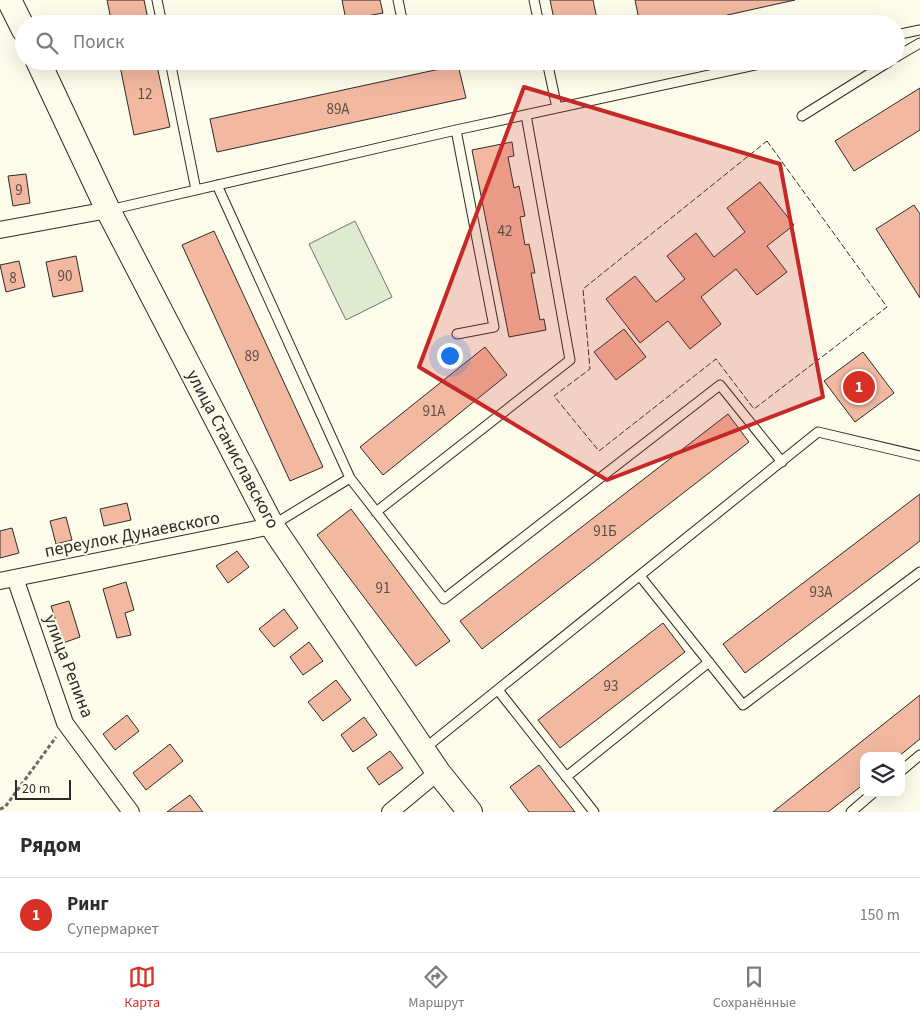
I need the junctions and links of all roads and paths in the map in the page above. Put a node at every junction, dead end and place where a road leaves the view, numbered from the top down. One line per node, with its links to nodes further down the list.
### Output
1 (10, 0): 5 (main road)
2 (157, 0): 6 (lane)
3 (398, 0): 7 (lane)
4 (534, 0): 8 (lane)
5 (17, 15)
6 (160, 15)
7 (401, 15)
8 (537, 15)
9 (920, 30): 10 (lane)
10 (905, 33)
11 (920, 43): 12 (lane)
12 (905, 52)
13 (42, 70): 24 (main road, улица Станиславского)
14 (172, 70): 23 (lane)
15 (549, 70): 18 (lane)
16 (732, 70): 18 (lane)
17 (876, 70): 20 (lane)
18 (557, 108): 19 (lane)
19 (526, 115): 21 (lane); 30 (lane)
20 (802, 116)
21 (456, 130): 22 (lane); 26 (lane)
22 (217, 185): 23 (lane); 29 (lane)
23 (196, 190): 24 (lane)
24 (108, 210): 25 (street); 31 (main road, улица Станиславского)
25 (0, 230)
26 (457, 334)
27 (920, 456): 28 (lane)
28 (782, 462): 30 (lane); 33 (lane)
29 (350, 478): 30 (lane); 31 (lane)
30 (376, 512)
31 (272, 526): 34 (street, переулок Дунаевского); 38 (main road, улица Станиславского)
32 (920, 572): 35 (lane)
33 (640, 576): 35 (lane); 36 (lane)
34 (8, 579): 37 (street, улица Репина)
35 (709, 662): 42 (lane)
36 (498, 690): 38 (lane); 42 (lane)
37 (65, 723): 44 (path); 45 (street, улица Репина)
38 (424, 750): 41 (main road, улица Станиславского)
39 (920, 755): 40 (lane)
40 (905, 768)
41 (438, 772): 46 (street); 47 (main road, улица Станиславского)
42 (566, 777): 48 (lane)
43 (869, 797): 49 (lane)
44 (0, 809)
45 (130, 812)
46 (390, 812)
47 (470, 812)
48 (594, 812)
49 (850, 812)

